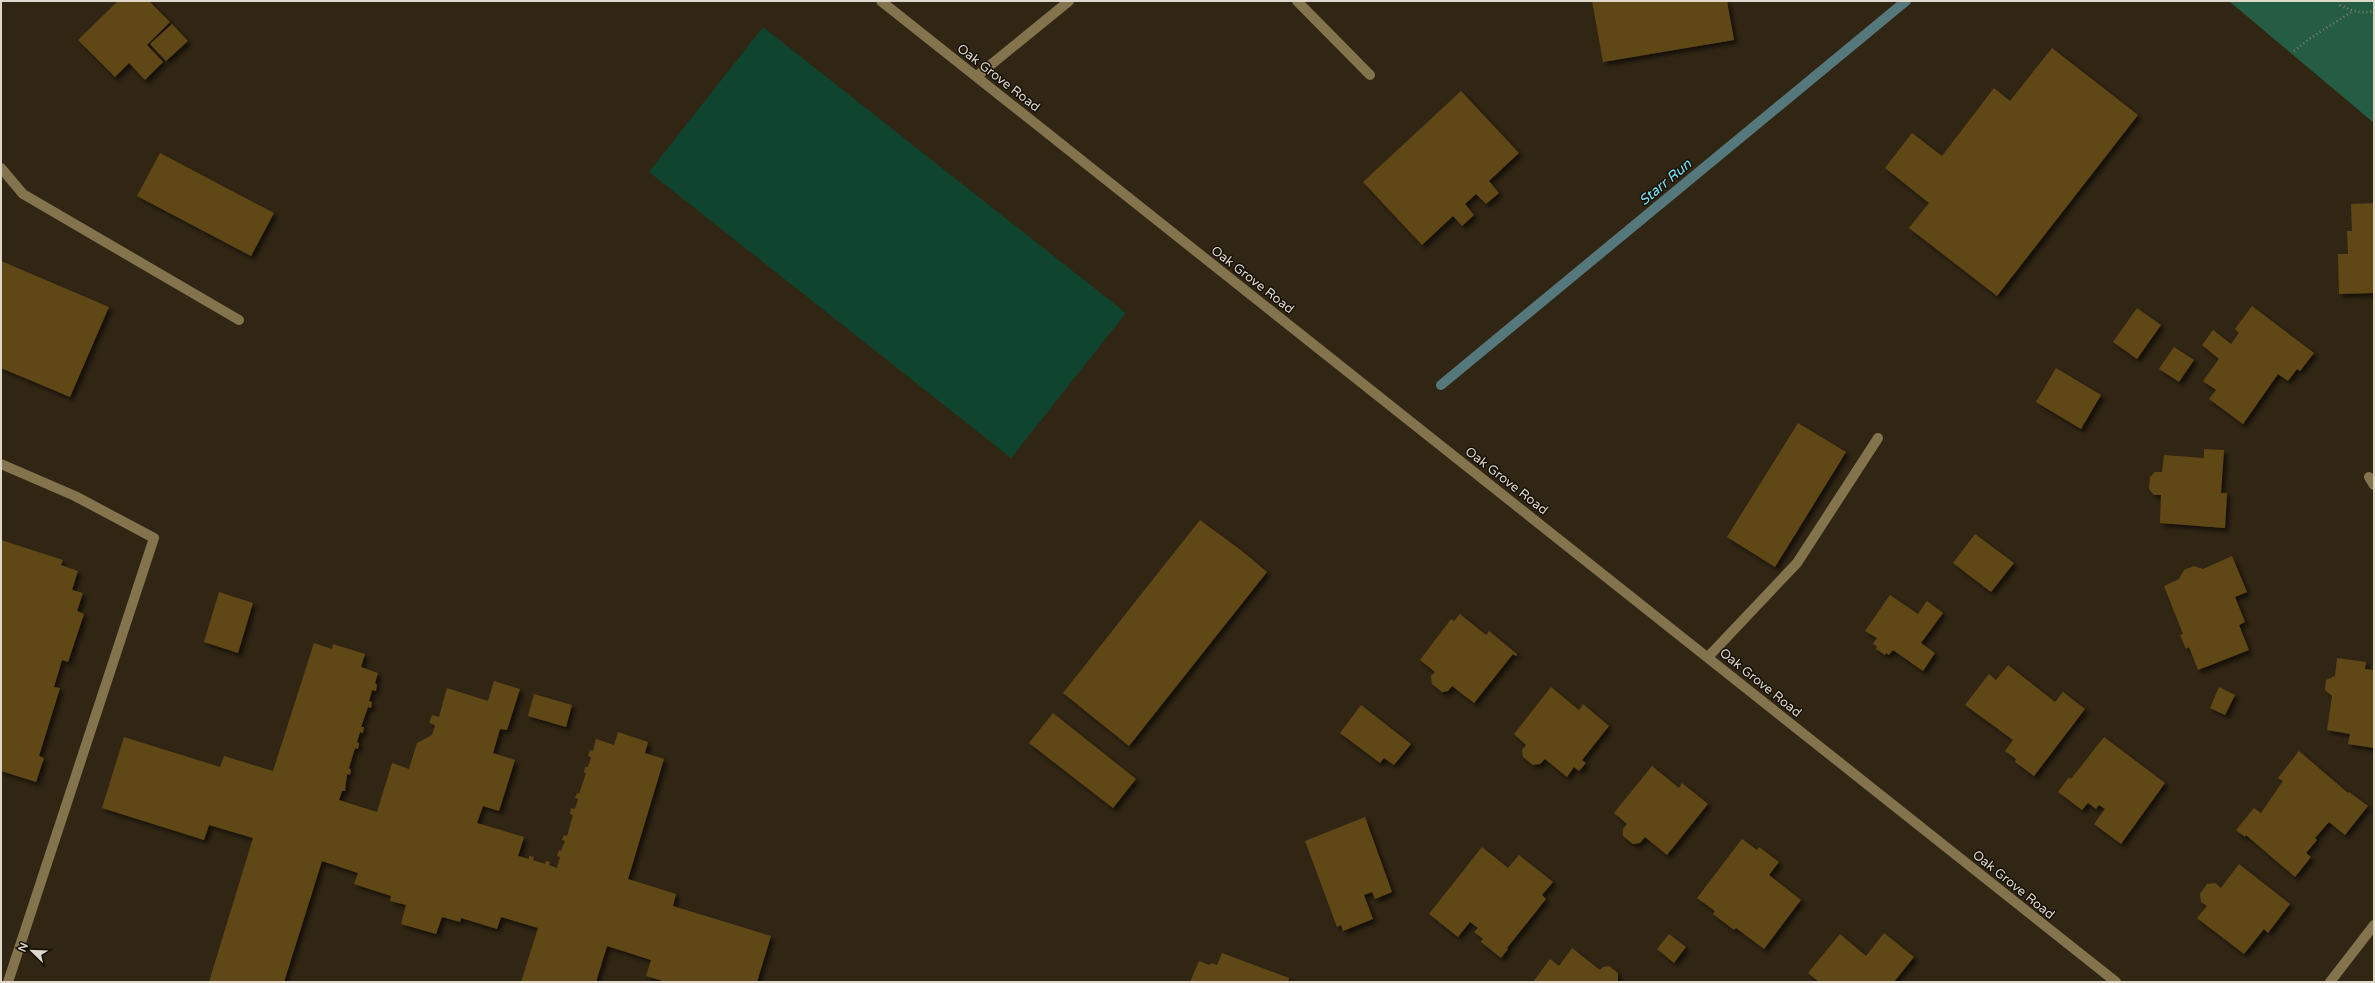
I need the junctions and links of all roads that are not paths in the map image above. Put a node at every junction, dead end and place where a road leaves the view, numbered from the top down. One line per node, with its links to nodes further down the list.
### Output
1 (881, 1): 5 (street, Oak Grove Road)
2 (1069, 1): 5 (street)
3 (1297, 1): 4 (street)
4 (1370, 75)
5 (977, 76): 10 (street, Oak Grove Road)
6 (1, 168): 7 (street)
7 (239, 320)
8 (1878, 438): 10 (street)
9 (1, 464): 12 (street)
10 (1708, 657): 13 (street, Oak Grove Road)
11 (2374, 925): 14 (street)
12 (8, 982)
13 (2116, 982)
14 (2330, 982)

